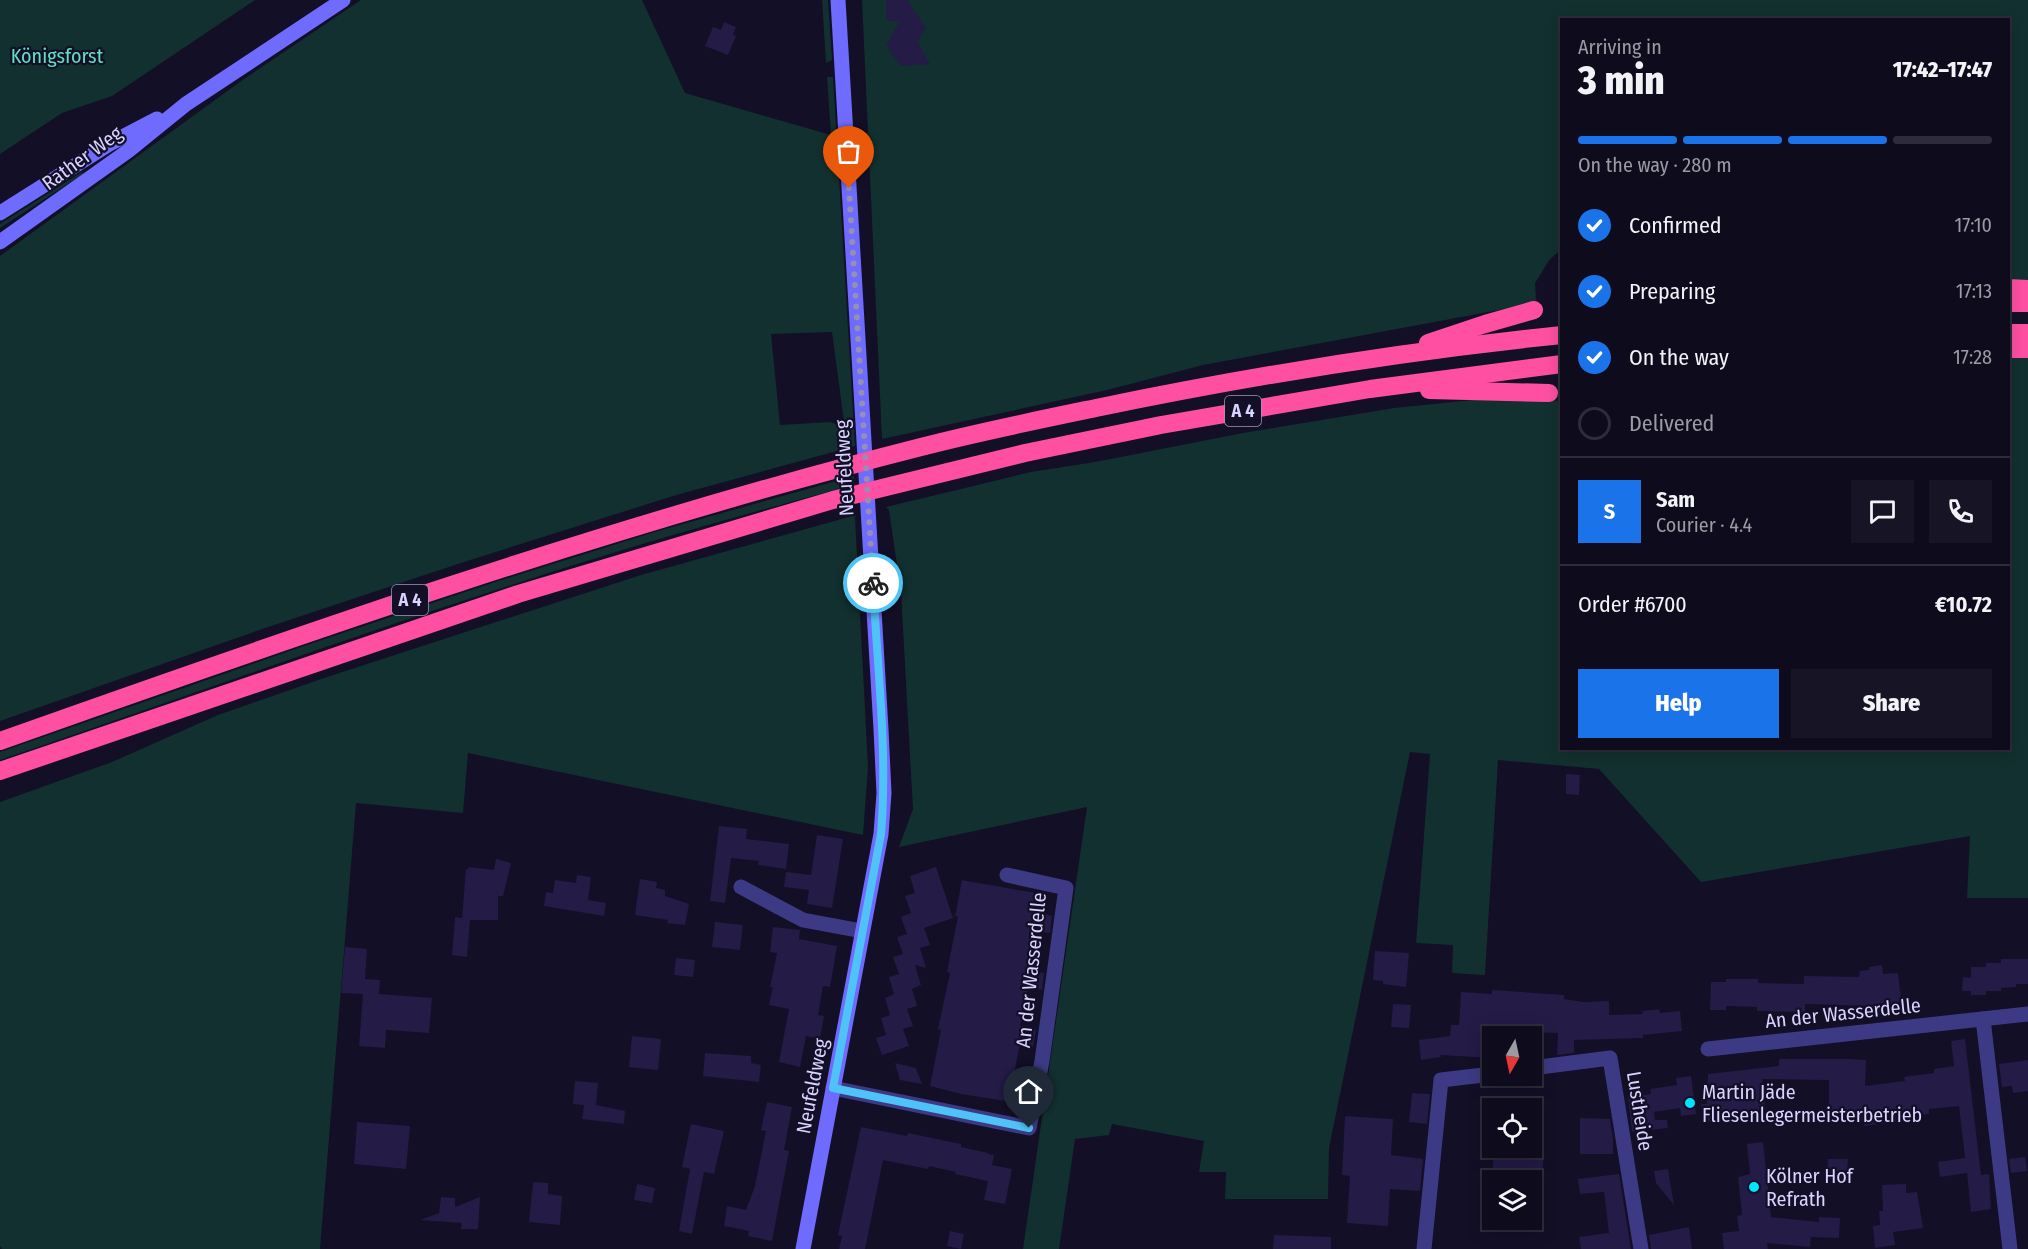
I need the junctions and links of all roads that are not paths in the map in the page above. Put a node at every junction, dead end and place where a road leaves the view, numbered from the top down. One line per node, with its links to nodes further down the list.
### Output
1 (343, 0): 3 (main road, Rather Weg)
2 (838, 0): 24 (main road, Neufeldweg)
3 (186, 104): 4 (main road, Rather Weg); 5 (main road, Rather Weg)
4 (0, 213)
5 (0, 242)
6 (2010, 288): 7 (highway)
7 (2028, 288)
8 (2010, 303): 9 (highway)
9 (2028, 303)
10 (1534, 310): 16 (highway)
11 (2010, 333): 12 (highway)
12 (2028, 333)
13 (1560, 335): 16 (highway, A 4)
14 (2010, 349): 15 (highway)
15 (2028, 349)
16 (1386, 357): 20 (highway, A 4)
17 (1560, 364): 18 (highway, A 4)
18 (1370, 389): 19 (highway); 21 (highway, A 4)
19 (1549, 393)
20 (0, 741)
21 (0, 771)
22 (1007, 875): 30 (street, An der Wasserdelle)
23 (741, 887): 24 (street)
24 (862, 931): 30 (main road, Neufeldweg)
25 (2028, 1014): 26 (street, An der Wasserdelle)
26 (1983, 1019): 27 (street, An der Wasserdelle); 34 (street)
27 (1708, 1049)
28 (1542, 1067): 33 (street, Lustheide)
29 (1482, 1075): 32 (street)
30 (833, 1088): 31 (main road, Neufeldweg)
31 (803, 1249)
32 (1424, 1249)
33 (1641, 1249)
34 (2010, 1249)

